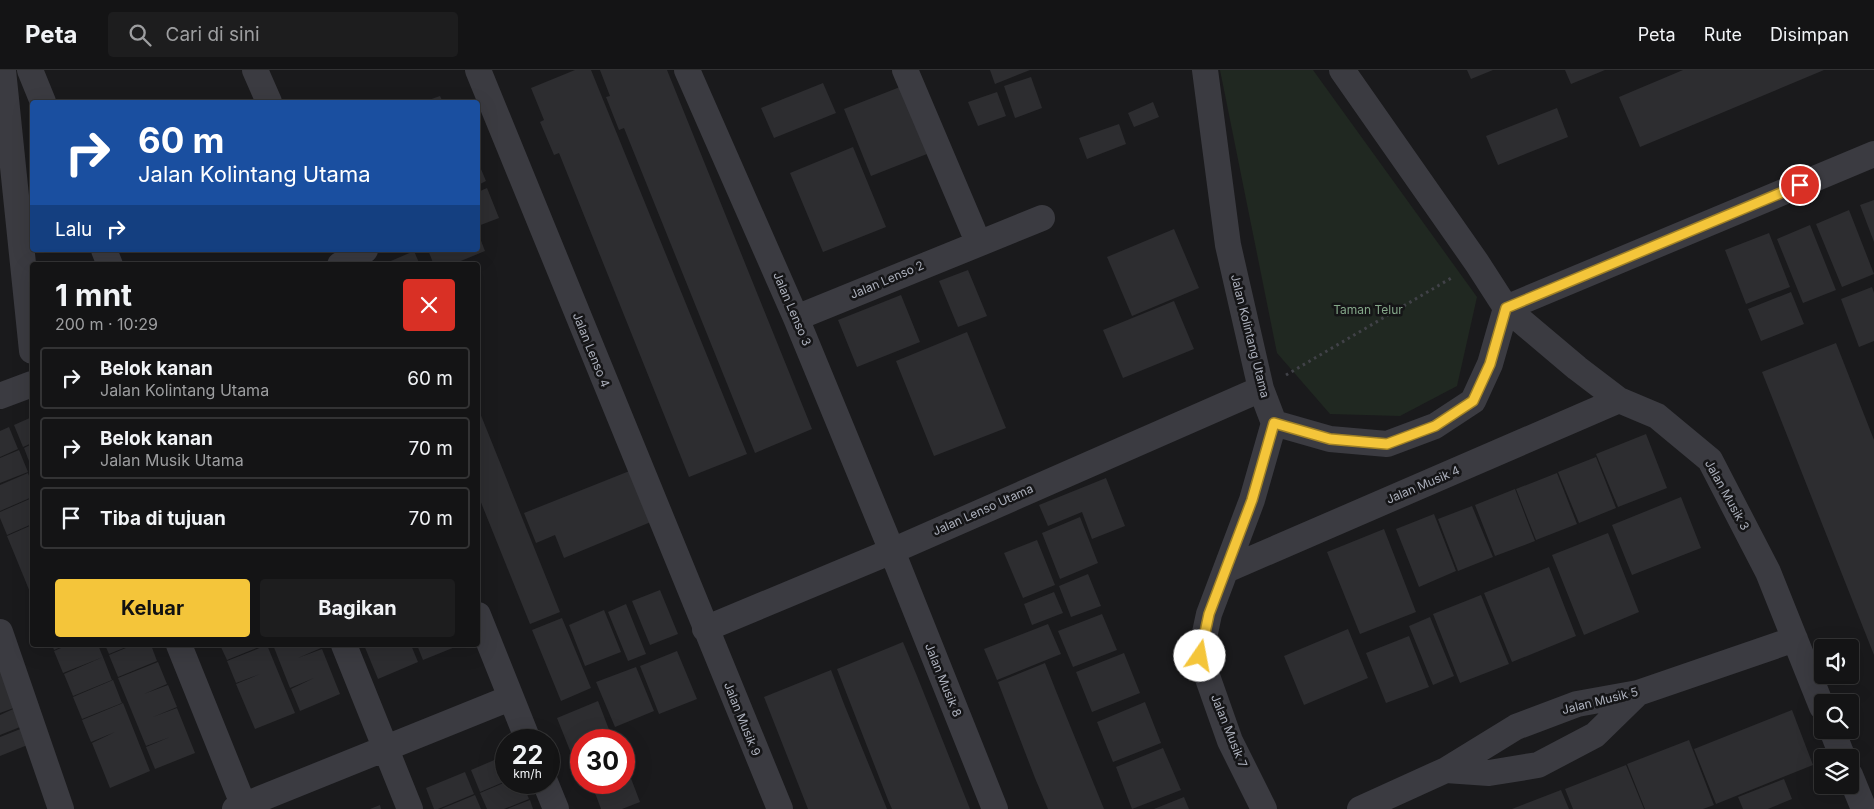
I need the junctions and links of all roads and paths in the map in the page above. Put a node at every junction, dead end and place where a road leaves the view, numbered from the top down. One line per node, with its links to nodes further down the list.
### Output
1 (3, 70): 19 (street)
2 (30, 70): 9 (street)
3 (255, 70): 10 (street)
4 (478, 70): 28 (street, Jalan Lenso 4)
5 (687, 70): 18 (street, Jalan Lenso 3)
6 (904, 70): 13 (street)
7 (1206, 70): 21 (street, Jalan Kolintang Utama)
8 (1342, 70): 16 (street)
9 (42, 100)
10 (268, 100)
11 (1874, 154): 17 (street)
12 (1042, 218): 13 (street, Jalan Lenso 2)
13 (978, 242): 18 (street, Jalan Lenso 2)
14 (361, 252): 15 (street)
15 (345, 262)
16 (1478, 263): 17 (street); 21 (path)
17 (1506, 308): 23 (street, Jalan Musik 3); 24 (street)
18 (796, 318): 25 (street, Jalan Lenso 3)
19 (30, 332)
20 (30, 385): 22 (street)
21 (1261, 389): 24 (street, Jalan Kolintang Utama); 25 (street, Jalan Lenso Utama)
22 (0, 396)
23 (1619, 400): 26 (street, Jalan Musik 4); 30 (street, Jalan Musik 3)
24 (1274, 423): 26 (street, Jalan Musik 7)
25 (892, 550): 28 (street, Jalan Lenso Utama); 46 (street, Jalan Musik 8)
26 (1226, 570): 47 (street, Jalan Musik 7)
27 (480, 620): 35 (street)
28 (705, 629): 45 (street, Jalan Musik 9)
29 (0, 632): 42 (street)
30 (1795, 639): 33 (street, Jalan Musik 5); 34 (street, Jalan Musik 3)
31 (179, 647): 41 (street)
32 (345, 647): 37 (street)
33 (1638, 693): 38 (street, Jalan Musik 5); 38 (street)
34 (1817, 694)
35 (510, 698): 36 (street); 37 (street)
36 (523, 729)
37 (384, 749): 41 (street); 43 (street)
38 (1446, 770): 48 (street, Jalan Musik 5)
39 (550, 794): 44 (street)
40 (1858, 794): 49 (street)
41 (241, 808)
42 (61, 809)
43 (410, 809)
44 (556, 809)
45 (780, 809)
46 (995, 809)
47 (1264, 809)
48 (1360, 809)
49 (1864, 809)

